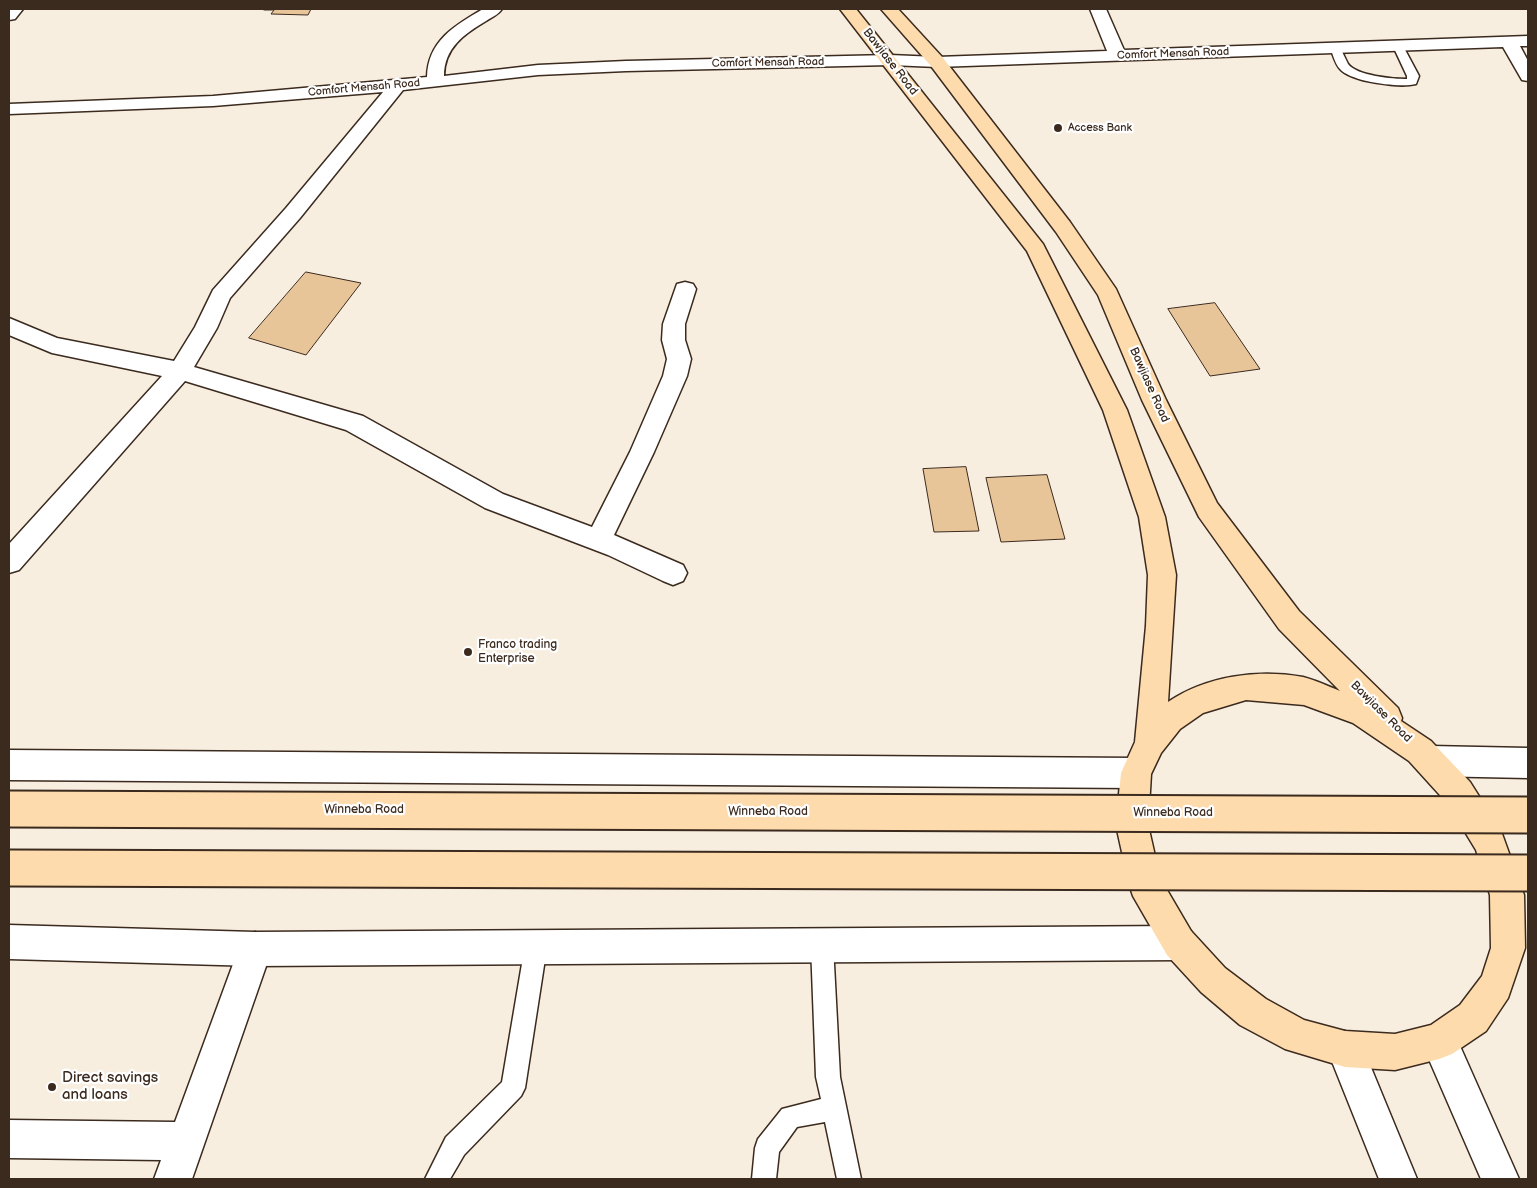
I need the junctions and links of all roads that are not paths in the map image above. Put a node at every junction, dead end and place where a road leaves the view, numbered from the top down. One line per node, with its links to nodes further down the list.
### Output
1 (15, 9): 6 (street)
2 (494, 9): 15 (street)
3 (848, 9): 12 (main road, Bawjiase Road)
4 (889, 9): 13 (main road, Bawjiase Road)
5 (1098, 9): 11 (street)
6 (9, 15)
7 (1528, 41): 8 (street, Comfort Mensah Road)
8 (1509, 42): 9 (street, Comfort Mensah Road); 14 (street)
9 (1398, 46): 10 (street, Comfort Mensah Road); 10 (lane)
10 (1336, 48): 11 (street, Comfort Mensah Road)
11 (1118, 56): 13 (street, Comfort Mensah Road)
12 (890, 60): 13 (street, Comfort Mensah Road); 15 (street, Comfort Mensah Road); 24 (main road, Bawjiase Road)
13 (937, 62): 25 (main road, Bawjiase Road)
14 (1528, 76)
15 (435, 82): 16 (street, Comfort Mensah Road)
16 (398, 86): 17 (street, Comfort Mensah Road); 20 (street)
17 (9, 109)
18 (685, 289): 21 (street)
19 (9, 326): 20 (street)
20 (180, 371): 21 (street); 22 (street)
21 (598, 542): 23 (street)
22 (9, 562)
23 (673, 573)
24 (1150, 743): 25 (main road); 28 (main road)
25 (1425, 756): 26 (street); 37 (main road)
26 (1528, 763)
27 (9, 764): 28 (street)
28 (1136, 773): 34 (main road)
29 (9, 809): 30 (main road, Winneba Road, bridge)
30 (1528, 815)
31 (9, 868): 32 (main road, bridge)
32 (1528, 874)
33 (9, 942): 38 (street)
34 (1179, 943): 35 (street); 40 (main road)
35 (822, 945): 36 (street); 41 (lane)
36 (536, 946): 38 (street); 45 (lane)
37 (1518, 948): 39 (main road)
38 (255, 949): 43 (street)
39 (1439, 1041): 40 (main road); 49 (street)
40 (1345, 1049): 48 (street)
41 (834, 1108): 46 (lane); 47 (lane)
42 (9, 1139): 43 (street)
43 (187, 1141): 44 (street)
44 (173, 1179)
45 (437, 1179)
46 (764, 1179)
47 (849, 1179)
48 (1398, 1179)
49 (1500, 1179)

